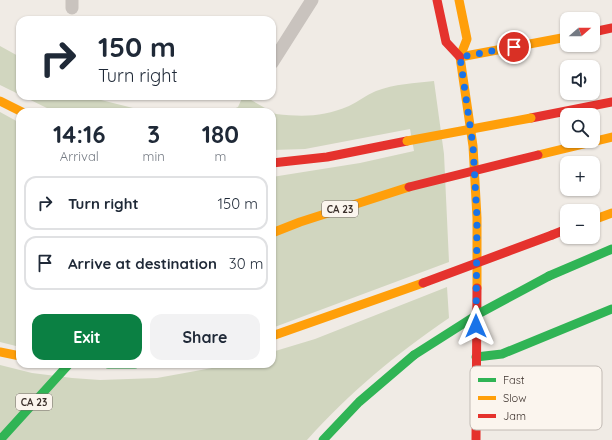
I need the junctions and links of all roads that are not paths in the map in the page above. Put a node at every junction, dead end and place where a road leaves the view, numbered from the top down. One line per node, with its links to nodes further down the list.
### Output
1 (312, 0): 7 (street)
2 (437, 0): 8 (main road)
3 (459, 0): 8 (main road)
4 (612, 28): 5 (main road)
5 (600, 31)
6 (560, 38): 8 (main road)
7 (276, 57)
8 (460, 57): 23 (main road)
9 (0, 101): 11 (main road)
10 (612, 102): 13 (main road, bridge)
11 (16, 109)
12 (612, 137): 16 (main road, CA 23, bridge)
13 (276, 163)
14 (612, 213): 15 (main road)
15 (600, 217)
16 (276, 232)
17 (560, 232): 20 (main road, bridge)
18 (612, 249): 27 (main road, bridge)
19 (612, 309): 23 (main road)
20 (276, 335)
21 (0, 352): 22 (main road)
22 (16, 355)
23 (476, 357): 24 (main road)
24 (476, 366)
25 (65, 368): 26 (main road, CA 23)
26 (0, 440)
27 (323, 440)

